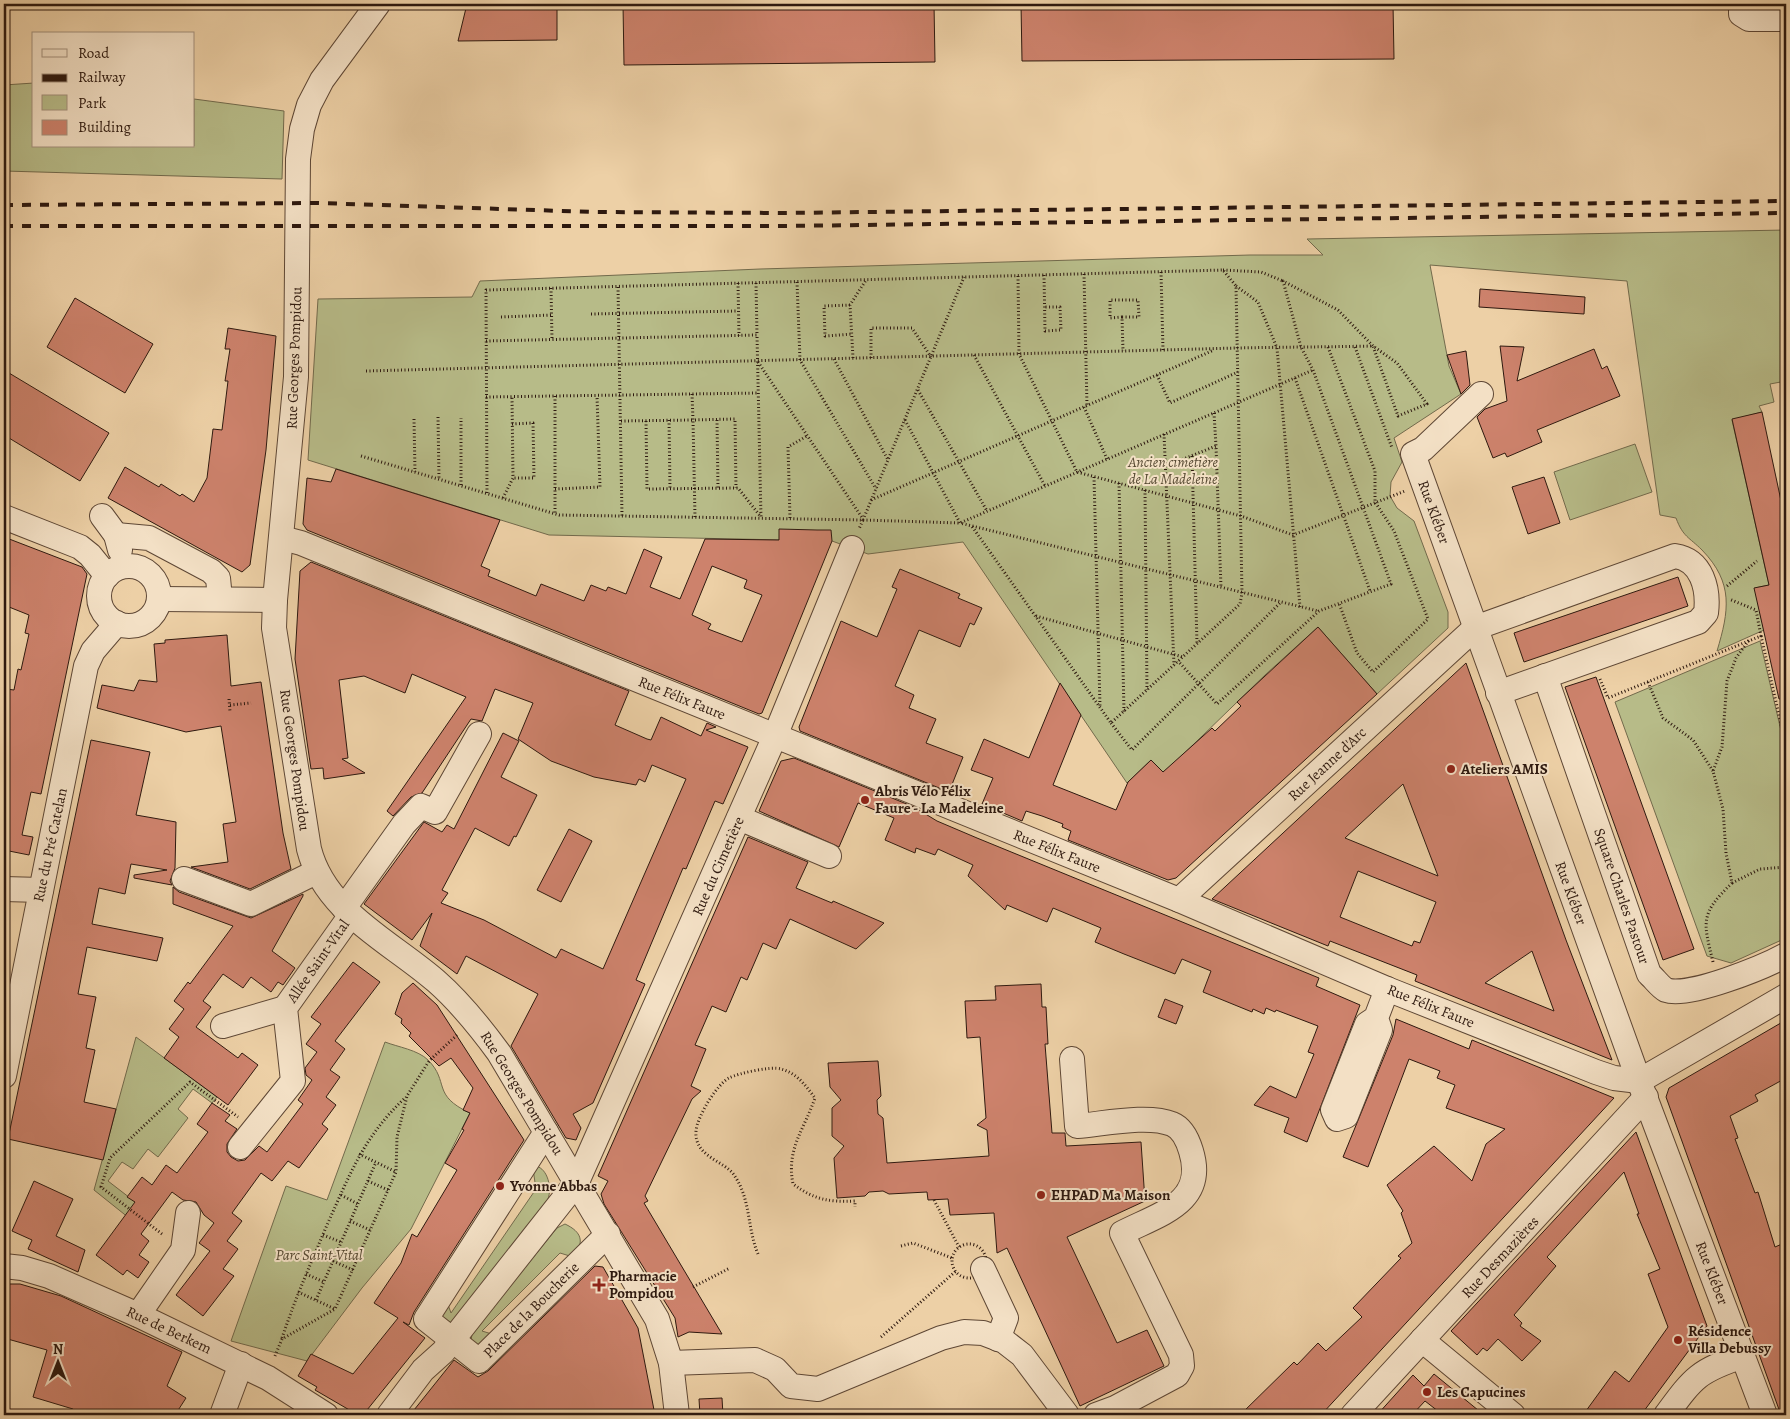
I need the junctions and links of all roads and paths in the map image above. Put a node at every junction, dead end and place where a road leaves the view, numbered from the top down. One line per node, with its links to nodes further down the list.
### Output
1 (378, 4): 132 (street, Rue Georges Pompidou)
2 (1741, 4): 3 (street)
3 (1786, 19)
4 (1224, 270): 5 (path); 11 (path); 15 (path)
5 (1161, 272): 6 (path); 39 (path)
6 (1084, 274): 7 (path); 41 (path)
7 (1044, 275): 8 (path); 19 (path)
8 (1018, 276): 9 (path); 42 (path)
9 (964, 277): 10 (path); 44 (path)
10 (866, 280): 12 (path); 18 (path)
11 (1283, 281): 33 (path); 34 (path)
12 (797, 282): 14 (path); 48 (path)
13 (738, 283): 14 (path); 16 (path); 20 (path)
14 (756, 283): 27 (path)
15 (1236, 286): 36 (path); 37 (path)
16 (618, 287): 17 (path); 22 (path)
17 (552, 288): 23 (path); 31 (path)
18 (850, 305): 26 (path); 26 (path)
19 (1044, 307): 19 (path)
20 (738, 311): 22 (path); 28 (path)
21 (591, 314): 22 (path)
22 (619, 314): 29 (path)
23 (552, 315): 24 (path); 30 (path)
24 (501, 317)
25 (1122, 318): 25 (path); 40 (path)
26 (852, 334): 45 (path)
27 (757, 335): 28 (path); 49 (path)
28 (739, 336): 29 (path)
29 (619, 339): 30 (path); 50 (path)
30 (552, 340): 31 (path)
31 (486, 342): 51 (path)
32 (1355, 346): 33 (path); 35 (path); 85 (path)
33 (1372, 346): 33 (path)
34 (1301, 347): 35 (path); 37 (path); 52 (path)
35 (1328, 347): 113 (path)
36 (1237, 348): 37 (path); 38 (path); 54 (path)
37 (1277, 348): 57 (path)
38 (1217, 349): 39 (path); 55 (path)
39 (1163, 350): 40 (path)
40 (1123, 351): 41 (path)
41 (1086, 352): 42 (path); 68 (path)
42 (1019, 354): 43 (path); 77 (path)
43 (974, 355): 44 (path); 83 (path)
44 (931, 356): 46 (path); 46 (path); 58 (path)
45 (853, 358): 46 (path); 47 (path)
46 (871, 358)
47 (834, 359): 48 (path); 89 (path)
48 (800, 360): 49 (path); 107 (path)
49 (758, 361): 50 (path); 59 (path); 82 (path)
50 (620, 365): 51 (path); 62 (path)
51 (486, 368): 53 (path); 65 (path)
52 (1313, 370): 56 (path); 115 (path)
53 (366, 371)
54 (1238, 372): 55 (path); 67 (path)
55 (1157, 375): 68 (path)
56 (1295, 378): 57 (path); 119 (path)
57 (1280, 384): 67 (path); 130 (path)
58 (918, 389): 76 (path); 90 (path)
59 (758, 393): 60 (path); 125 (path)
60 (692, 394): 62 (path); 74 (path)
61 (1481, 394): 85 (street)
62 (620, 395): 64 (path); 78 (path)
63 (555, 396): 64 (path); 66 (path); 106 (path)
64 (597, 396): 106 (path)
65 (486, 397): 66 (path); 109 (path)
66 (512, 397): 80 (path)
67 (1238, 402): 69 (path); 122 (path)
68 (1085, 406): 77 (path); 88 (path)
69 (1214, 413): 81 (path); 84 (path)
70 (438, 417): 97 (path)
71 (461, 418): 100 (path)
72 (414, 419): 92 (path)
73 (669, 420): 74 (path); 79 (path); 102 (path)
74 (693, 420): 75 (path); 103 (path)
75 (717, 420): 104 (path); 105 (path)
76 (905, 420): 89 (path); 94 (path)
77 (1053, 420): 83 (path); 93 (path)
78 (621, 421): 79 (path); 121 (path)
79 (646, 421): 102 (path)
80 (512, 424): 96 (path); 96 (path)
81 (1164, 434): 88 (path); 91 (path)
82 (808, 436): 126 (path); 127 (path)
83 (1019, 436): 90 (path); 101 (path)
84 (1216, 446): 87 (path); 116 (path)
85 (1403, 454): 99 (street, Rue Kléber)
86 (361, 456): 92 (path)
87 (1192, 456): 91 (path); 114 (path)
88 (1108, 459): 93 (path)
89 (888, 460): 107 (path)
90 (959, 462): 94 (path); 117 (path)
91 (1166, 466): 110 (path)
92 (415, 472): 97 (path)
93 (1077, 472): 95 (path); 101 (path)
94 (933, 473): 112 (path); 128 (path)
95 (1094, 477): 98 (path); 134 (path)
96 (513, 478): 111 (path)
97 (439, 479): 100 (path)
98 (1119, 484): 108 (path); 136 (path)
99 (1424, 484): 113 (path); 154 (street, Rue Kléber)
100 (461, 485): 109 (path)
101 (1046, 486): 117 (path)
102 (670, 488): 103 (path)
103 (694, 488): 104 (path); 124 (path)
104 (718, 488): 105 (path)
105 (736, 488): 125 (path)
106 (555, 489): 118 (path)
107 (876, 489): 112 (path)
108 (1145, 490): 110 (path); 137 (path)
109 (487, 493): 111 (path)
110 (1167, 496): 114 (path); 139 (path)
111 (503, 498): 118 (path)
112 (871, 500): 127 (path)
113 (1375, 502): 115 (path); 149 (path)
114 (1193, 504): 116 (path); 140 (path)
115 (1362, 508): 119 (path); 142 (path)
116 (1218, 510): 122 (path); 141 (path)
117 (987, 511): 128 (path)
118 (555, 514): 121 (path)
119 (1343, 515): 130 (path); 142 (path)
120 (102, 516): 131 (street)
121 (622, 516): 124 (path)
122 (1241, 516): 130 (path); 144 (path)
123 (4, 517): 138 (street)
124 (695, 517): 125 (path)
125 (761, 518): 126 (path)
126 (790, 518): 127 (path)
127 (863, 520): 128 (path); 133 (path)
128 (960, 523): 129 (path)
129 (971, 526): 134 (path); 152 (path)
130 (1294, 535): 150 (path)
131 (116, 536): 138 (street); 146 (street)
132 (282, 538): 147 (street, Rue Georges Pompidou); 179 (street, Rue Félix Faure)
133 (852, 548): 179 (street, Rue du Cimetière)
134 (1094, 556): 136 (path); 155 (path)
135 (1757, 561): 143 (path)
136 (1120, 563): 137 (path); 157 (path)
137 (1146, 569): 139 (path); 160 (path)
138 (115, 572): 145 (street); 153 (street)
139 (1170, 575): 140 (path); 161 (path)
140 (1196, 581): 141 (path); 159 (path)
141 (1221, 588): 144 (path)
142 (1370, 592): 149 (path)
143 (1712, 592): 154 (street); 156 (path); 163 (street)
144 (1242, 593): 148 (path); 159 (path)
145 (159, 599): 146 (street); 153 (street)
146 (220, 599): 147 (street)
147 (274, 600): 185 (street, Rue Georges Pompidou)
148 (1281, 602): 150 (path); 168 (path)
149 (1339, 603): 151 (path)
150 (1300, 606): 151 (path)
151 (1318, 611): 168 (path)
152 (1035, 616): 155 (path); 174 (path)
153 (117, 623): 189 (street, Rue du Pré Catelan)
154 (1475, 628): 170 (street, Rue Kléber); 190 (street, Rue Jeanne d'Arc)
155 (1097, 633): 157 (path); 174 (path)
156 (1761, 636): 158 (path); 180 (path)
157 (1122, 640): 160 (path); 176 (path)
158 (1749, 640): 167 (path); 181 (path)
159 (1198, 644): 162 (path)
160 (1147, 647): 161 (path); 169 (path)
161 (1174, 654): 162 (path); 165 (path)
162 (1183, 657): 164 (path)
163 (1592, 660): 166 (street); 167 (path)
164 (1178, 661): 165 (path); 168 (path)
165 (1174, 665): 169 (path)
166 (1545, 676): 170 (street); 193 (street, Square Charles Pastour)
167 (1648, 682): 181 (path)
168 (1199, 684): 177 (path)
169 (1147, 690): 176 (path)
170 (1498, 693): 202 (street, Rue Kléber)
171 (229, 699): 173 (path)
172 (252, 703): 173 (path)
173 (230, 705): 175 (path)
174 (1100, 708): 177 (path)
175 (230, 712)
176 (1124, 712): 177 (path)
177 (1111, 723)
178 (479, 734): 191 (street, Allée Saint-Vital)
179 (775, 736): 182 (street, Rue du Cimetière); 190 (street, Rue Félix Faure)
180 (1786, 746)
181 (1713, 771): 187 (path)
182 (739, 818): 183 (street); 211 (street, Rue du Cimetière)
183 (829, 856)
184 (1786, 867): 187 (path)
185 (316, 872): 186 (street); 191 (street, Rue Georges Pompidou)
186 (184, 879)
187 (1732, 883): 193 (path)
188 (4, 889): 189 (street)
189 (41, 890): 201 (street, Rue du Pré Catelan)
190 (1179, 900): 194 (street, Rue Félix Faure)
191 (348, 911): 196 (street, Allée Saint-Vital); 198 (street, Rue Georges Pompidou)
192 (1786, 955): 193 (street, Square Charles Pastour)
193 (1717, 982)
194 (1387, 989): 197 (street); 202 (street, Rue Félix Faure)
195 (1786, 996): 202 (street, Rue Desmazières)
196 (285, 1008): 199 (street, Allée Saint-Vital); 204 (street, Allée Saint-Vital)
197 (1376, 1018)
198 (474, 1020): 203 (path); 205 (street, Rue Georges Pompidou)
199 (223, 1026)
200 (1072, 1059): 256 (street)
201 (4, 1076)
202 (1642, 1089): 244 (street, Rue Desmazières); 246 (street, Rue Kléber)
203 (407, 1096): 207 (path); 209 (path)
204 (255, 1129): 206 (street, Allée Saint-Vital); 225 (path)
205 (546, 1132): 211 (street, Rue Georges Pompidou); 243 (street, Place de la Boucherie)
206 (240, 1147)
207 (359, 1154): 208 (path); 213 (path)
208 (376, 1162): 209 (path); 210 (path)
209 (396, 1172): 212 (path)
210 (368, 1181): 212 (path); 215 (path)
211 (578, 1182): 220 (street, Rue Georges Pompidou); 243 (street)
212 (388, 1190): 219 (path)
213 (341, 1195): 215 (path); 221 (path)
214 (934, 1200): 224 (path)
215 (358, 1204): 218 (path)
216 (855, 1207): 226 (path)
217 (188, 1213): 225 (street)
218 (350, 1221): 219 (path); 222 (path)
219 (370, 1230): 232 (path)
220 (608, 1234): 243 (street, Place de la Boucherie); 247 (street, Rue Georges Pompidou)
221 (323, 1235): 222 (path); 234 (path)
222 (341, 1242): 228 (path)
223 (901, 1246): 227 (path)
224 (959, 1247)
225 (183, 1250): 240 (street)
226 (758, 1254)
227 (952, 1258)
228 (333, 1261): 232 (path); 235 (path)
229 (4, 1266): 240 (street, Rue de Berkem)
230 (730, 1268): 236 (path)
231 (983, 1269): 242 (street)
232 (353, 1270): 239 (path)
233 (956, 1271): 245 (path)
234 (306, 1274): 235 (path); 237 (path)
235 (324, 1282): 238 (path)
236 (694, 1287)
237 (298, 1292): 238 (path); 241 (path)
238 (316, 1300): 239 (path)
239 (335, 1309): 241 (path)
240 (138, 1315): 248 (street, Rue de Berkem)
241 (282, 1339): 249 (path)
242 (998, 1339): 247 (street); 255 (street)
243 (452, 1340): 253 (street)
244 (1422, 1340): 257 (street, Rue Desmazières); 258 (street)
245 (875, 1342)
246 (1743, 1356): 259 (street); 260 (street, Rue Kléber)
247 (671, 1363): 254 (street, Rue Georges Pompidou)
248 (241, 1364): 249 (street, Rue de Berkem); 251 (street)
249 (268, 1378): 250 (street, Rue de Berkem)
250 (297, 1408): 252 (street, Rue de Berkem)
251 (222, 1415)
252 (326, 1415)
253 (389, 1415)
254 (677, 1415)
255 (1066, 1415)
256 (1096, 1415)
257 (1353, 1415)
258 (1513, 1415)
259 (1666, 1415)
260 (1765, 1415)

